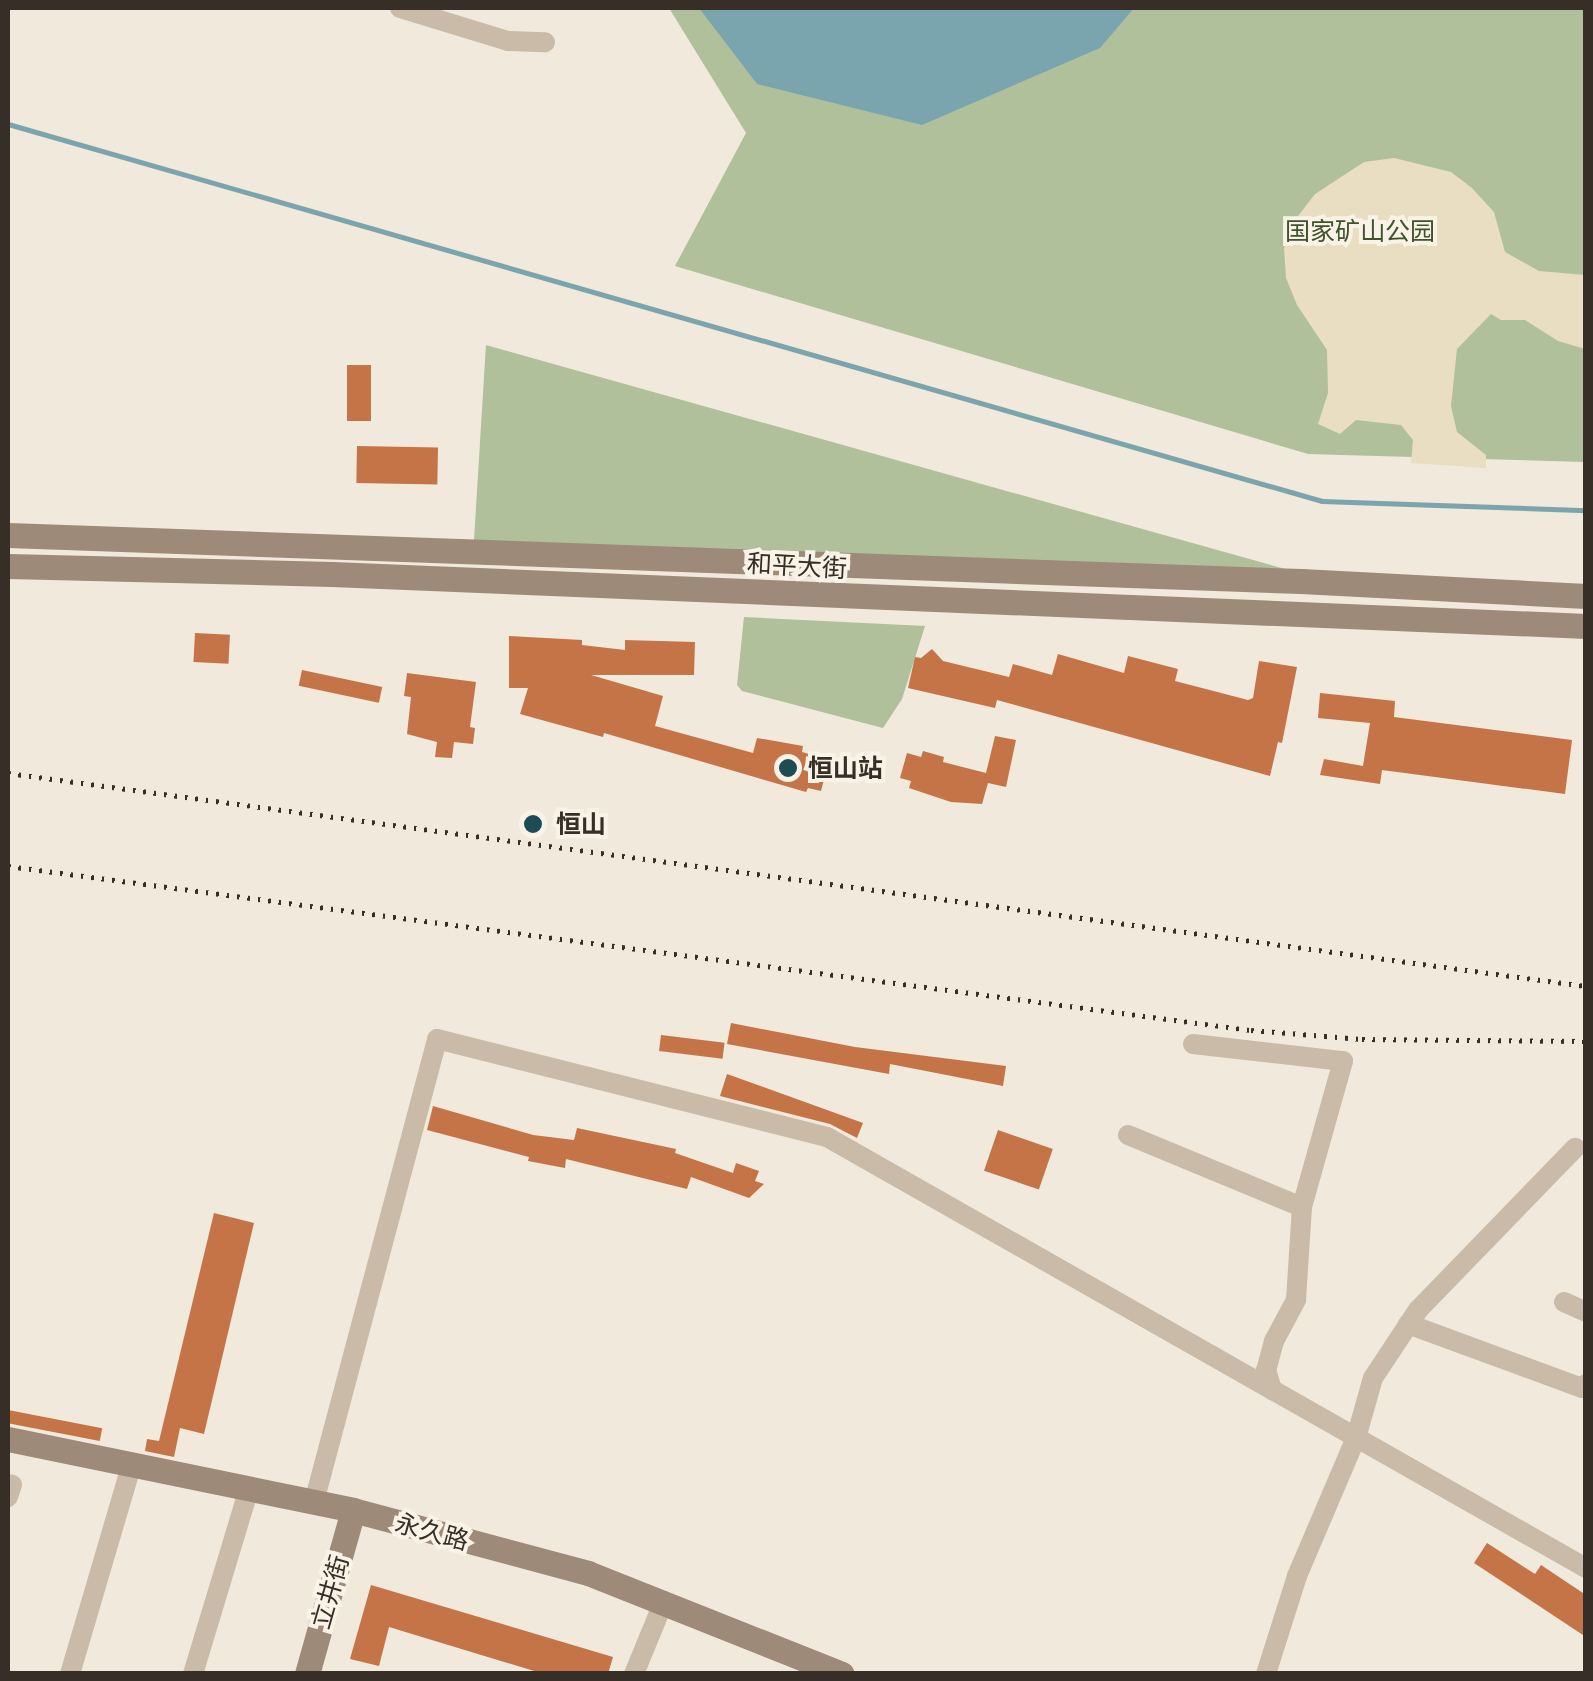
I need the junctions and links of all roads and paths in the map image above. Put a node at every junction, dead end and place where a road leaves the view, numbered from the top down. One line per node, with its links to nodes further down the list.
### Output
1 (400, 8): 2 (street)
2 (545, 42)
3 (8, 536): 5 (main road, 和平大街)
4 (8, 566): 6 (main road, 和平大街)
5 (1586, 596)
6 (1586, 626)
7 (1193, 1044): 10 (street)
8 (1128, 1135): 10 (street)
9 (1575, 1148): 13 (street)
10 (1302, 1207): 15 (street)
11 (1564, 1302): 12 (street)
12 (1586, 1312)
13 (1408, 1324): 14 (street); 16 (street)
14 (1586, 1384)
15 (1272, 1390): 16 (street); 20 (street)
16 (1356, 1438): 22 (street); 29 (street)
17 (8, 1439): 18 (main road, 永久路)
18 (132, 1464): 19 (main road, 永久路); 24 (street)
19 (249, 1488): 20 (main road, 永久路); 25 (street)
20 (314, 1502): 21 (main road, 永久路)
21 (352, 1510): 23 (main road, 永久路); 26 (main road, 立井街)
22 (1586, 1568)
23 (664, 1602): 27 (street); 28 (main road, 永久路)
24 (70, 1674)
25 (193, 1674)
26 (307, 1674)
27 (634, 1674)
28 (842, 1674)
29 (1266, 1674)

